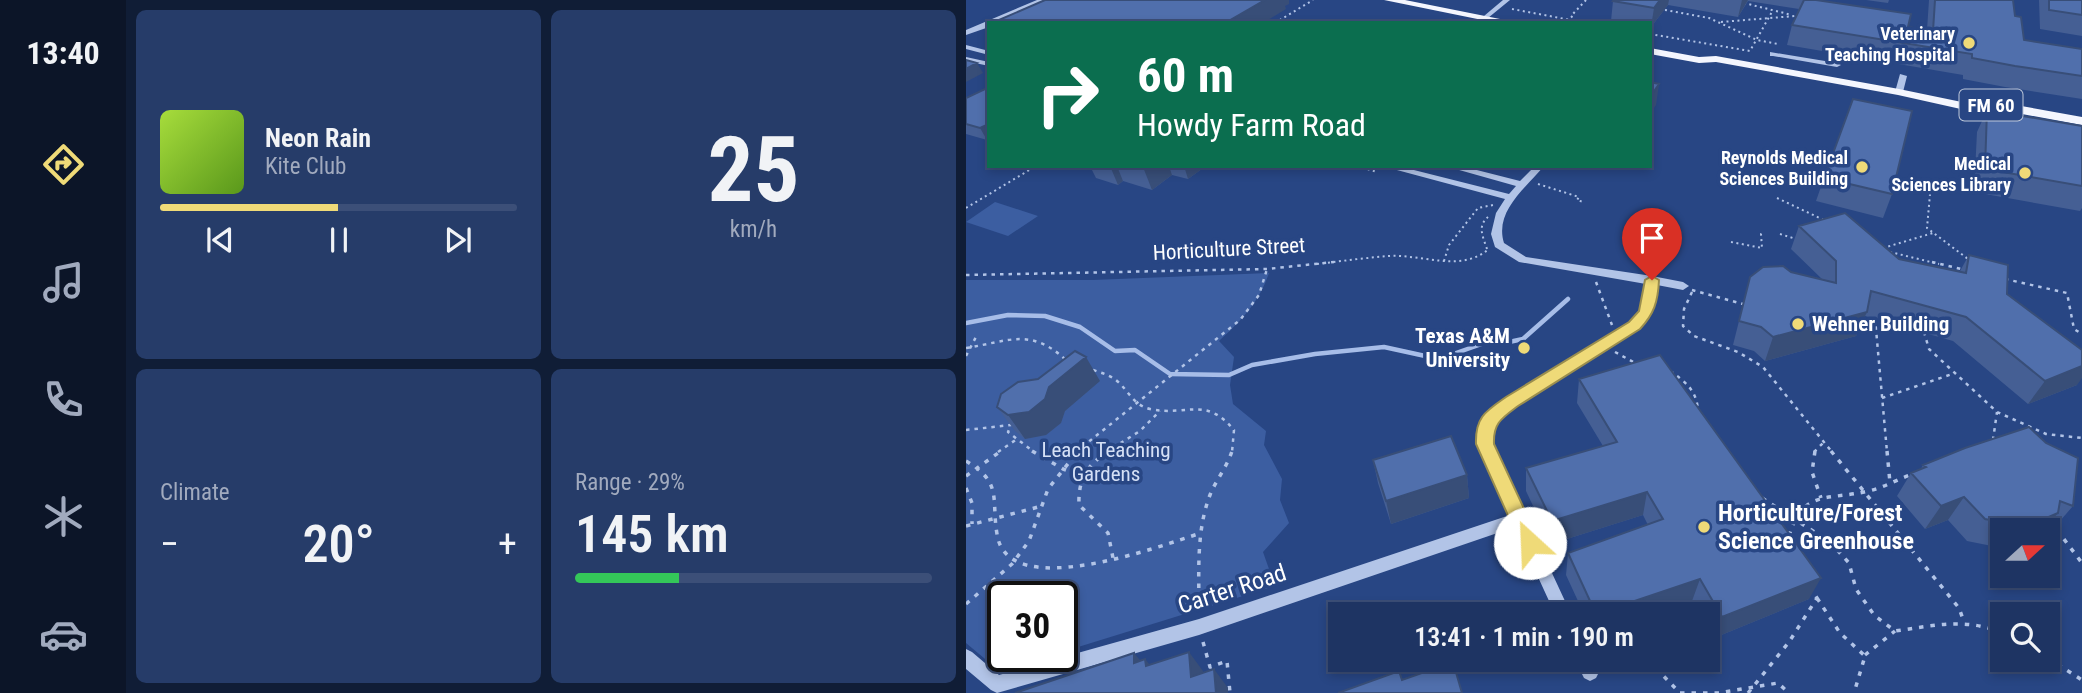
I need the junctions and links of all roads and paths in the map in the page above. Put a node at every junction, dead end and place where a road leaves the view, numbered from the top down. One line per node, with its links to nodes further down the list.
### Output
1 (1043, 0): 12 (street)
2 (1313, 0): 13 (path)
3 (1389, 0): 10 (main road)
4 (1507, 0): 10 (street)
5 (1586, 0): 15 (path)
6 (1520, 1): 15 (path)
7 (1740, 2): 9 (path)
8 (1665, 10): 16 (path)
9 (1773, 10): 11 (path); 11 (path)
10 (1486, 17): 14 (main road)
11 (1768, 18): 16 (path); 20 (path)
12 (996, 21)
13 (1278, 21)
14 (1505, 21)
15 (1576, 21)
16 (1718, 22): 20 (path)
17 (987, 25): 18 (street)
18 (966, 33)
19 (1652, 34): 20 (path)
20 (1757, 40): 21 (path)
21 (1778, 44)
22 (966, 47): 25 (street)
23 (1652, 47): 28 (main road, FM 60)
24 (1652, 48): 28 (main road, FM 60)
25 (987, 52)
26 (1773, 54): 30 (street)
27 (966, 59): 29 (street)
28 (1716, 59): 32 (main road, FM 60)
29 (987, 64)
30 (1837, 65)
31 (1903, 76): 32 (lane)
32 (1899, 92): 33 (main road, FM 60)
33 (2021, 114): 34 (main road, FM 60); 35 (main road, FM 60)
34 (2082, 121)
35 (2082, 130)
36 (1033, 168): 47 (path)
37 (1394, 168): 43 (street)
38 (1457, 168): 42 (street)
39 (1538, 168): 42 (street)
40 (1536, 183): 45 (path)
41 (1931, 183): 51 (path)
42 (1523, 185): 43 (street)
43 (1513, 198): 55 (street)
44 (1777, 198): 49 (path)
45 (1583, 202)
46 (1493, 205): 56 (path)
47 (966, 208)
48 (1483, 221): 55 (path)
49 (1830, 225)
50 (1765, 233): 54 (path)
51 (1933, 233): 57 (path); 58 (path)
52 (1780, 234): 53 (path)
53 (1799, 240)
54 (1731, 242)
55 (1492, 248): 56 (path, Horticulture Street); 65 (street)
56 (1444, 261): 59 (path, Horticulture Street)
57 (1971, 262)
58 (1940, 265): 60 (path); 61 (path)
59 (1267, 269): 62 (path, Horticulture Street); 81 (path)
60 (1965, 270)
61 (1937, 274)
62 (966, 275)
63 (1594, 278): 72 (path)
64 (2003, 279): 70 (path)
65 (1652, 280): 66 (street); 72 (street)
66 (1688, 288): 67 (path); 90 (path)
67 (1743, 304)
68 (1875, 318): 80 (path)
69 (1924, 332): 79 (path)
70 (2082, 334)
71 (977, 335): 73 (path)
72 (1608, 344): 76 (path); 106 (street)
73 (968, 347): 74 (path); 75 (path)
74 (966, 356)
75 (1068, 362)
76 (1641, 366)
77 (1091, 369): 81 (path)
78 (1660, 369): 84 (path)
79 (1955, 373): 80 (path); 83 (path)
80 (1882, 398): 98 (path)
81 (1136, 402): 82 (path); 94 (path)
82 (1160, 411): 97 (path); 109 (path)
83 (1997, 412): 86 (path); 87 (path)
84 (1703, 420)
85 (966, 430): 88 (path)
86 (1993, 435): 89 (path); 91 (path)
87 (2082, 438)
88 (1017, 439): 93 (path); 94 (path)
89 (2004, 440)
90 (1824, 442): 100 (path); 102 (path)
91 (1992, 443)
92 (966, 461): 93 (path)
93 (979, 467): 96 (path); 104 (path)
94 (1061, 469): 97 (path); 103 (path)
95 (1916, 473): 98 (path)
96 (966, 476)
97 (1083, 476): 112 (path)
98 (1890, 483): 100 (path)
99 (966, 488): 107 (path)
100 (1865, 492): 102 (path); 119 (path)
101 (1760, 496): 105 (path)
102 (1821, 498): 105 (path)
103 (1042, 506): 104 (path); 114 (path)
104 (997, 518): 107 (path); 114 (path)
105 (1793, 518): 111 (path); 122 (path)
106 (1518, 519): 117 (street); 120 (street, Carter Road)
107 (972, 524): 108 (path)
108 (966, 526)
109 (1200, 533): 112 (path); 120 (path)
110 (2060, 534): 113 (path)
111 (1788, 541)
112 (1113, 559): 114 (path)
113 (2082, 563)
114 (1012, 564): 118 (path)
115 (1810, 587): 116 (path)
116 (1818, 598): 123 (path); 128 (path)
117 (1557, 602)
118 (966, 604)
119 (1964, 623): 121 (path); 122 (path)
120 (1199, 627): 124 (street, Carter Road); 129 (path)
121 (1990, 627)
122 (1895, 631): 123 (path)
123 (1865, 656): 133 (path)
124 (966, 658)
125 (2060, 666): 127 (path)
126 (1660, 672): 130 (path)
127 (2082, 680)
128 (1754, 685): 130 (path); 131 (path); 132 (path)
129 (1230, 693)
130 (1680, 693)
131 (1748, 693)
132 (1789, 693)
133 (1854, 693)

